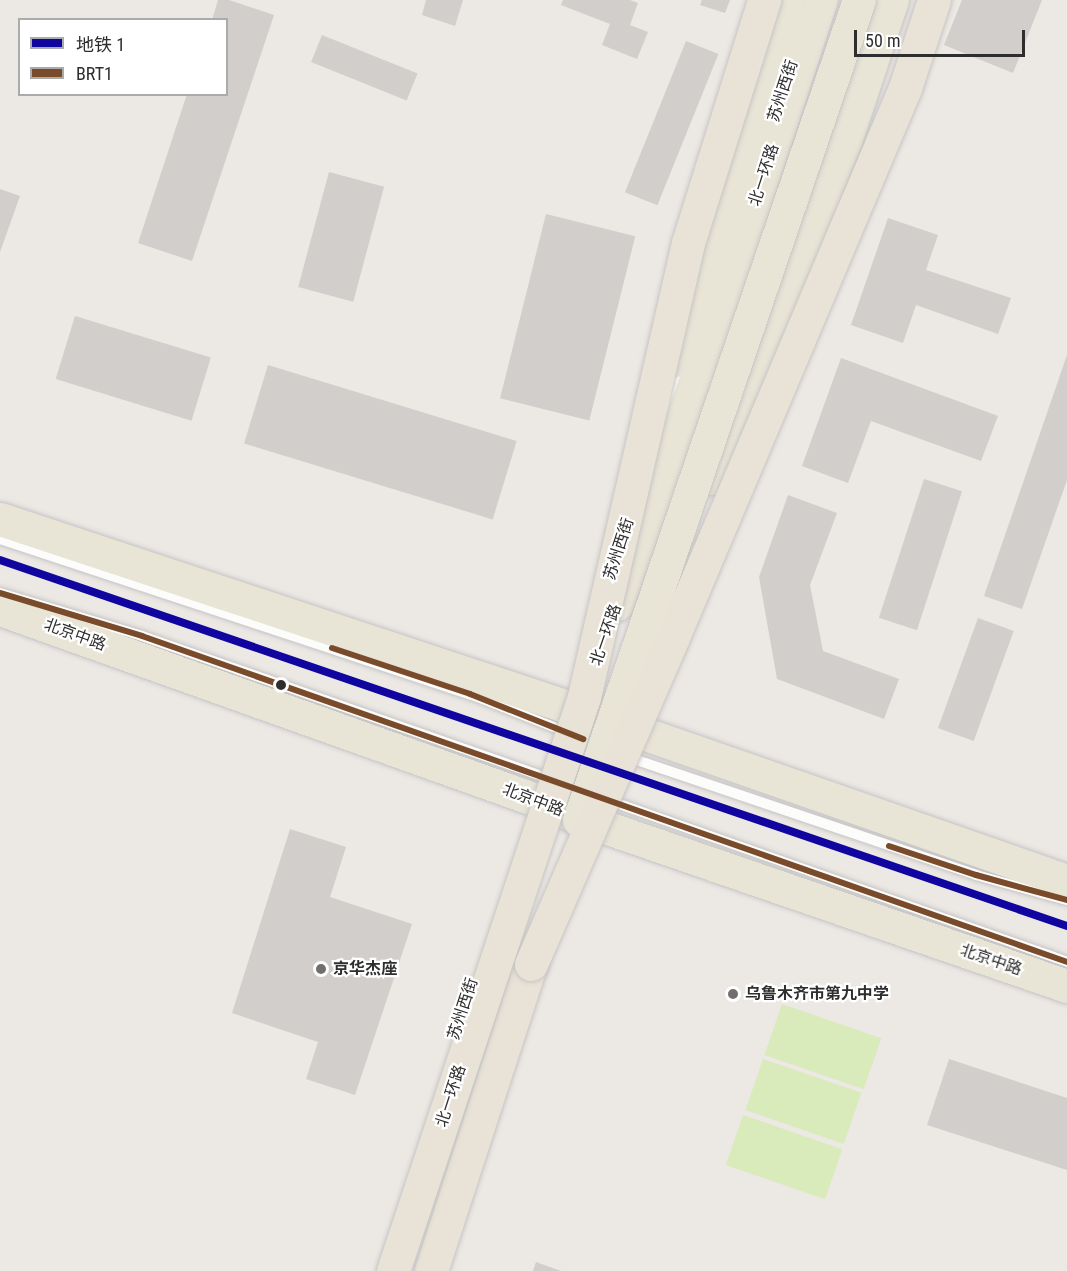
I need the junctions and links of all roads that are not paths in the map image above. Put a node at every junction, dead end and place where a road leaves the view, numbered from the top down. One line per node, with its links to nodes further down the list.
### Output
1 (764, 0): 14 (highway, bridge)
2 (787, 0): 8 (main road)
3 (813, 0): 8 (main road, 苏州西街)
4 (821, 0): 14 (main road, 北一环路, bridge)
5 (861, 0): 9 (main road); 21 (main road, 北一环路, bridge)
6 (892, 0): 9 (main road)
7 (934, 0): 21 (highway, bridge)
8 (664, 405): 14 (main road, 苏州西街)
9 (702, 500): 15 (main road)
10 (0, 519): 14 (main road)
11 (0, 539): 14 (lane)
12 (0, 593): 16 (lane)
13 (0, 609): 16 (main road, 北京中路)
14 (571, 711): 15 (main road); 16 (main road, 苏州西街); 24 (highway, 北一环路, bridge)
15 (621, 741): 17 (main road); 18 (main road); 19 (lane)
16 (543, 789): 17 (main road, 北京中路); 23 (main road, 苏州西街)
17 (597, 810): 20 (lane); 22 (main road, 北京中路); 26 (main road)
18 (1067, 881)
19 (1067, 900)
20 (1067, 962)
21 (531, 964): 25 (highway, 北一环路)
22 (1067, 986)
23 (376, 1271)
24 (393, 1271)
25 (431, 1271)
26 (446, 1271)

